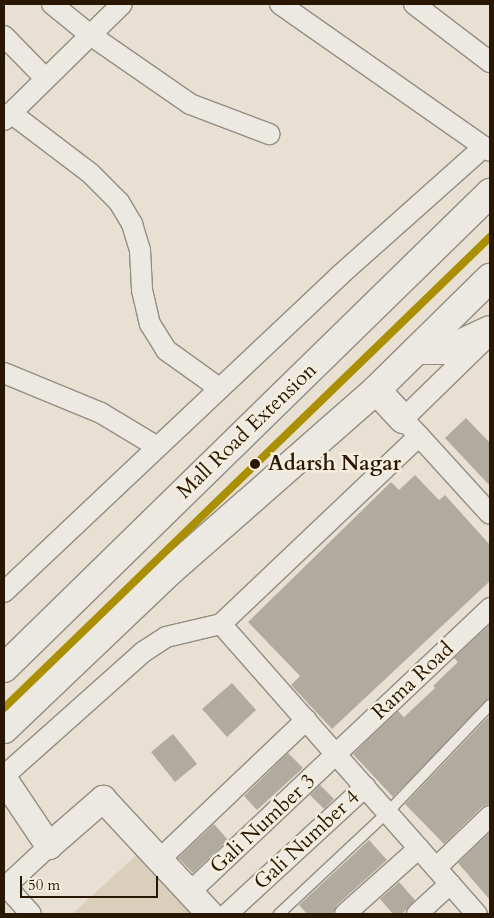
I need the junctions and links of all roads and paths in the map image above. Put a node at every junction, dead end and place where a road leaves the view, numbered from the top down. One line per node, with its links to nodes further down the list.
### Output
1 (52, 4): 5 (street)
2 (122, 4): 5 (street)
3 (280, 4): 11 (street)
4 (414, 4): 7 (street)
5 (89, 34): 8 (street); 10 (street)
6 (4, 36): 8 (street)
7 (490, 62)
8 (46, 78): 9 (street)
9 (7, 116): 18 (street)
10 (269, 134)
11 (487, 149): 18 (street)
12 (490, 194): 26 (main road, Mall Road Extension)
13 (490, 278): 16 (main road)
14 (490, 330): 16 (main road)
15 (490, 334): 20 (street)
16 (417, 350): 19 (main road)
17 (4, 373): 21 (street)
18 (219, 388): 21 (street)
19 (376, 390): 20 (main road); 29 (main road)
20 (411, 427): 22 (street); 25 (street)
21 (156, 446): 23 (street)
22 (487, 503)
23 (4, 592)
24 (490, 608): 30 (street, Rama Road)
25 (222, 624): 28 (street); 31 (street)
26 (4, 668)
27 (490, 705): 33 (lane)
28 (306, 720): 30 (street); 37 (street)
29 (4, 729)
30 (336, 754): 32 (street); 41 (street, Gali Number 3)
31 (4, 777): 35 (street)
32 (365, 787): 33 (street); 44 (street, Gali Number 4)
33 (388, 813): 36 (street); 45 (lane)
34 (490, 816): 38 (street)
35 (49, 846): 37 (street); 40 (street)
36 (419, 848): 38 (street); 46 (street)
37 (160, 859): 41 (street)
38 (436, 868): 39 (street)
39 (450, 884): 47 (street); 48 (street)
40 (4, 886): 42 (street)
41 (189, 893): 43 (street)
42 (31, 914)
43 (210, 914)
44 (227, 914)
45 (279, 914)
46 (345, 914)
47 (417, 914)
48 (477, 914)

